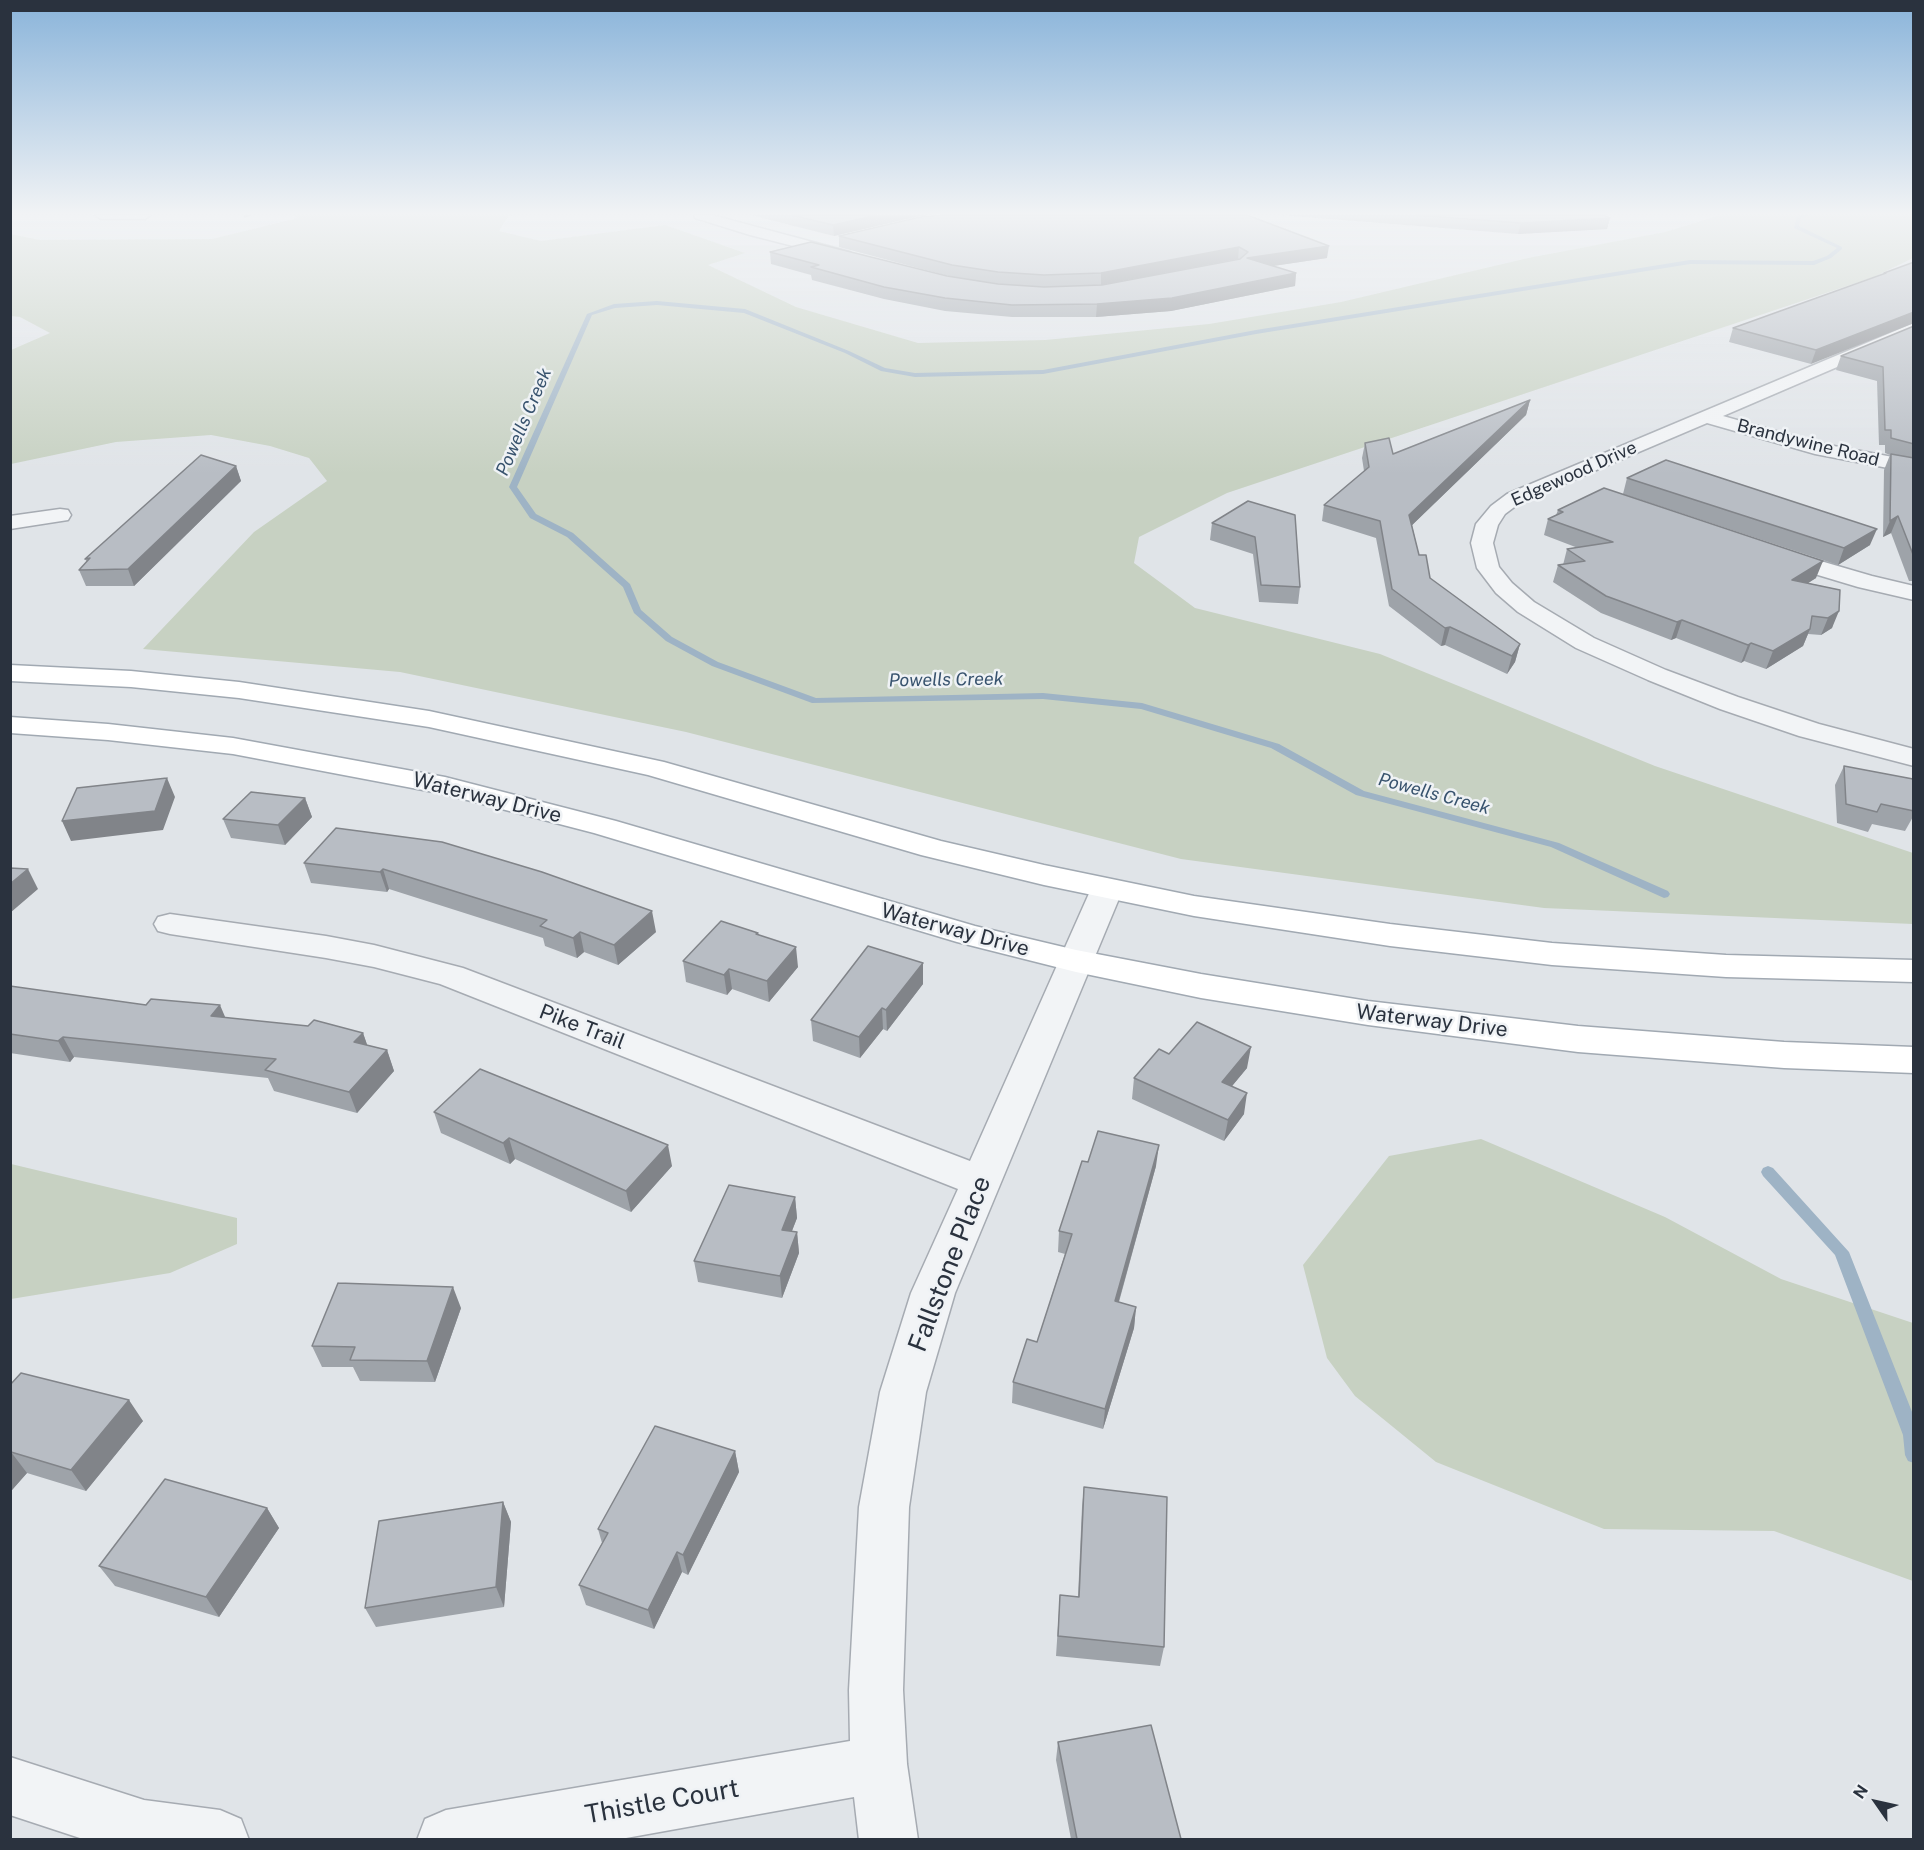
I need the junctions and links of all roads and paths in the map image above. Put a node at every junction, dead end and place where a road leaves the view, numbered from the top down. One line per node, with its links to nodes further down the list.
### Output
1 (1914, 328): 2 (street, Edgewood Drive)
2 (1704, 416): 3 (street, Brandywine Road); 4 (street, Edgewood Drive)
3 (1914, 466)
4 (1556, 480): 5 (street); 12 (street, Edgewood Drive)
5 (1589, 491)
6 (60, 515): 7 (street)
7 (10, 523)
8 (1754, 547): 9 (street)
9 (1914, 593)
10 (10, 673): 13 (main road)
11 (10, 725): 15 (main road, Waterway Drive)
12 (1914, 758)
13 (1107, 889): 15 (street, Fallstone Place); 16 (main road)
14 (170, 924): 18 (street, Pike Trail)
15 (1076, 961): 17 (main road, Waterway Drive); 18 (street, Fallstone Place)
16 (1914, 971)
17 (1914, 1060)
18 (980, 1181): 19 (street, Fallstone Place)
19 (879, 1764): 22 (street, Thistle Court); 23 (street, Fallstone Place)
20 (10, 1786): 21 (street)
21 (220, 1839)
22 (446, 1839)
23 (889, 1839)

